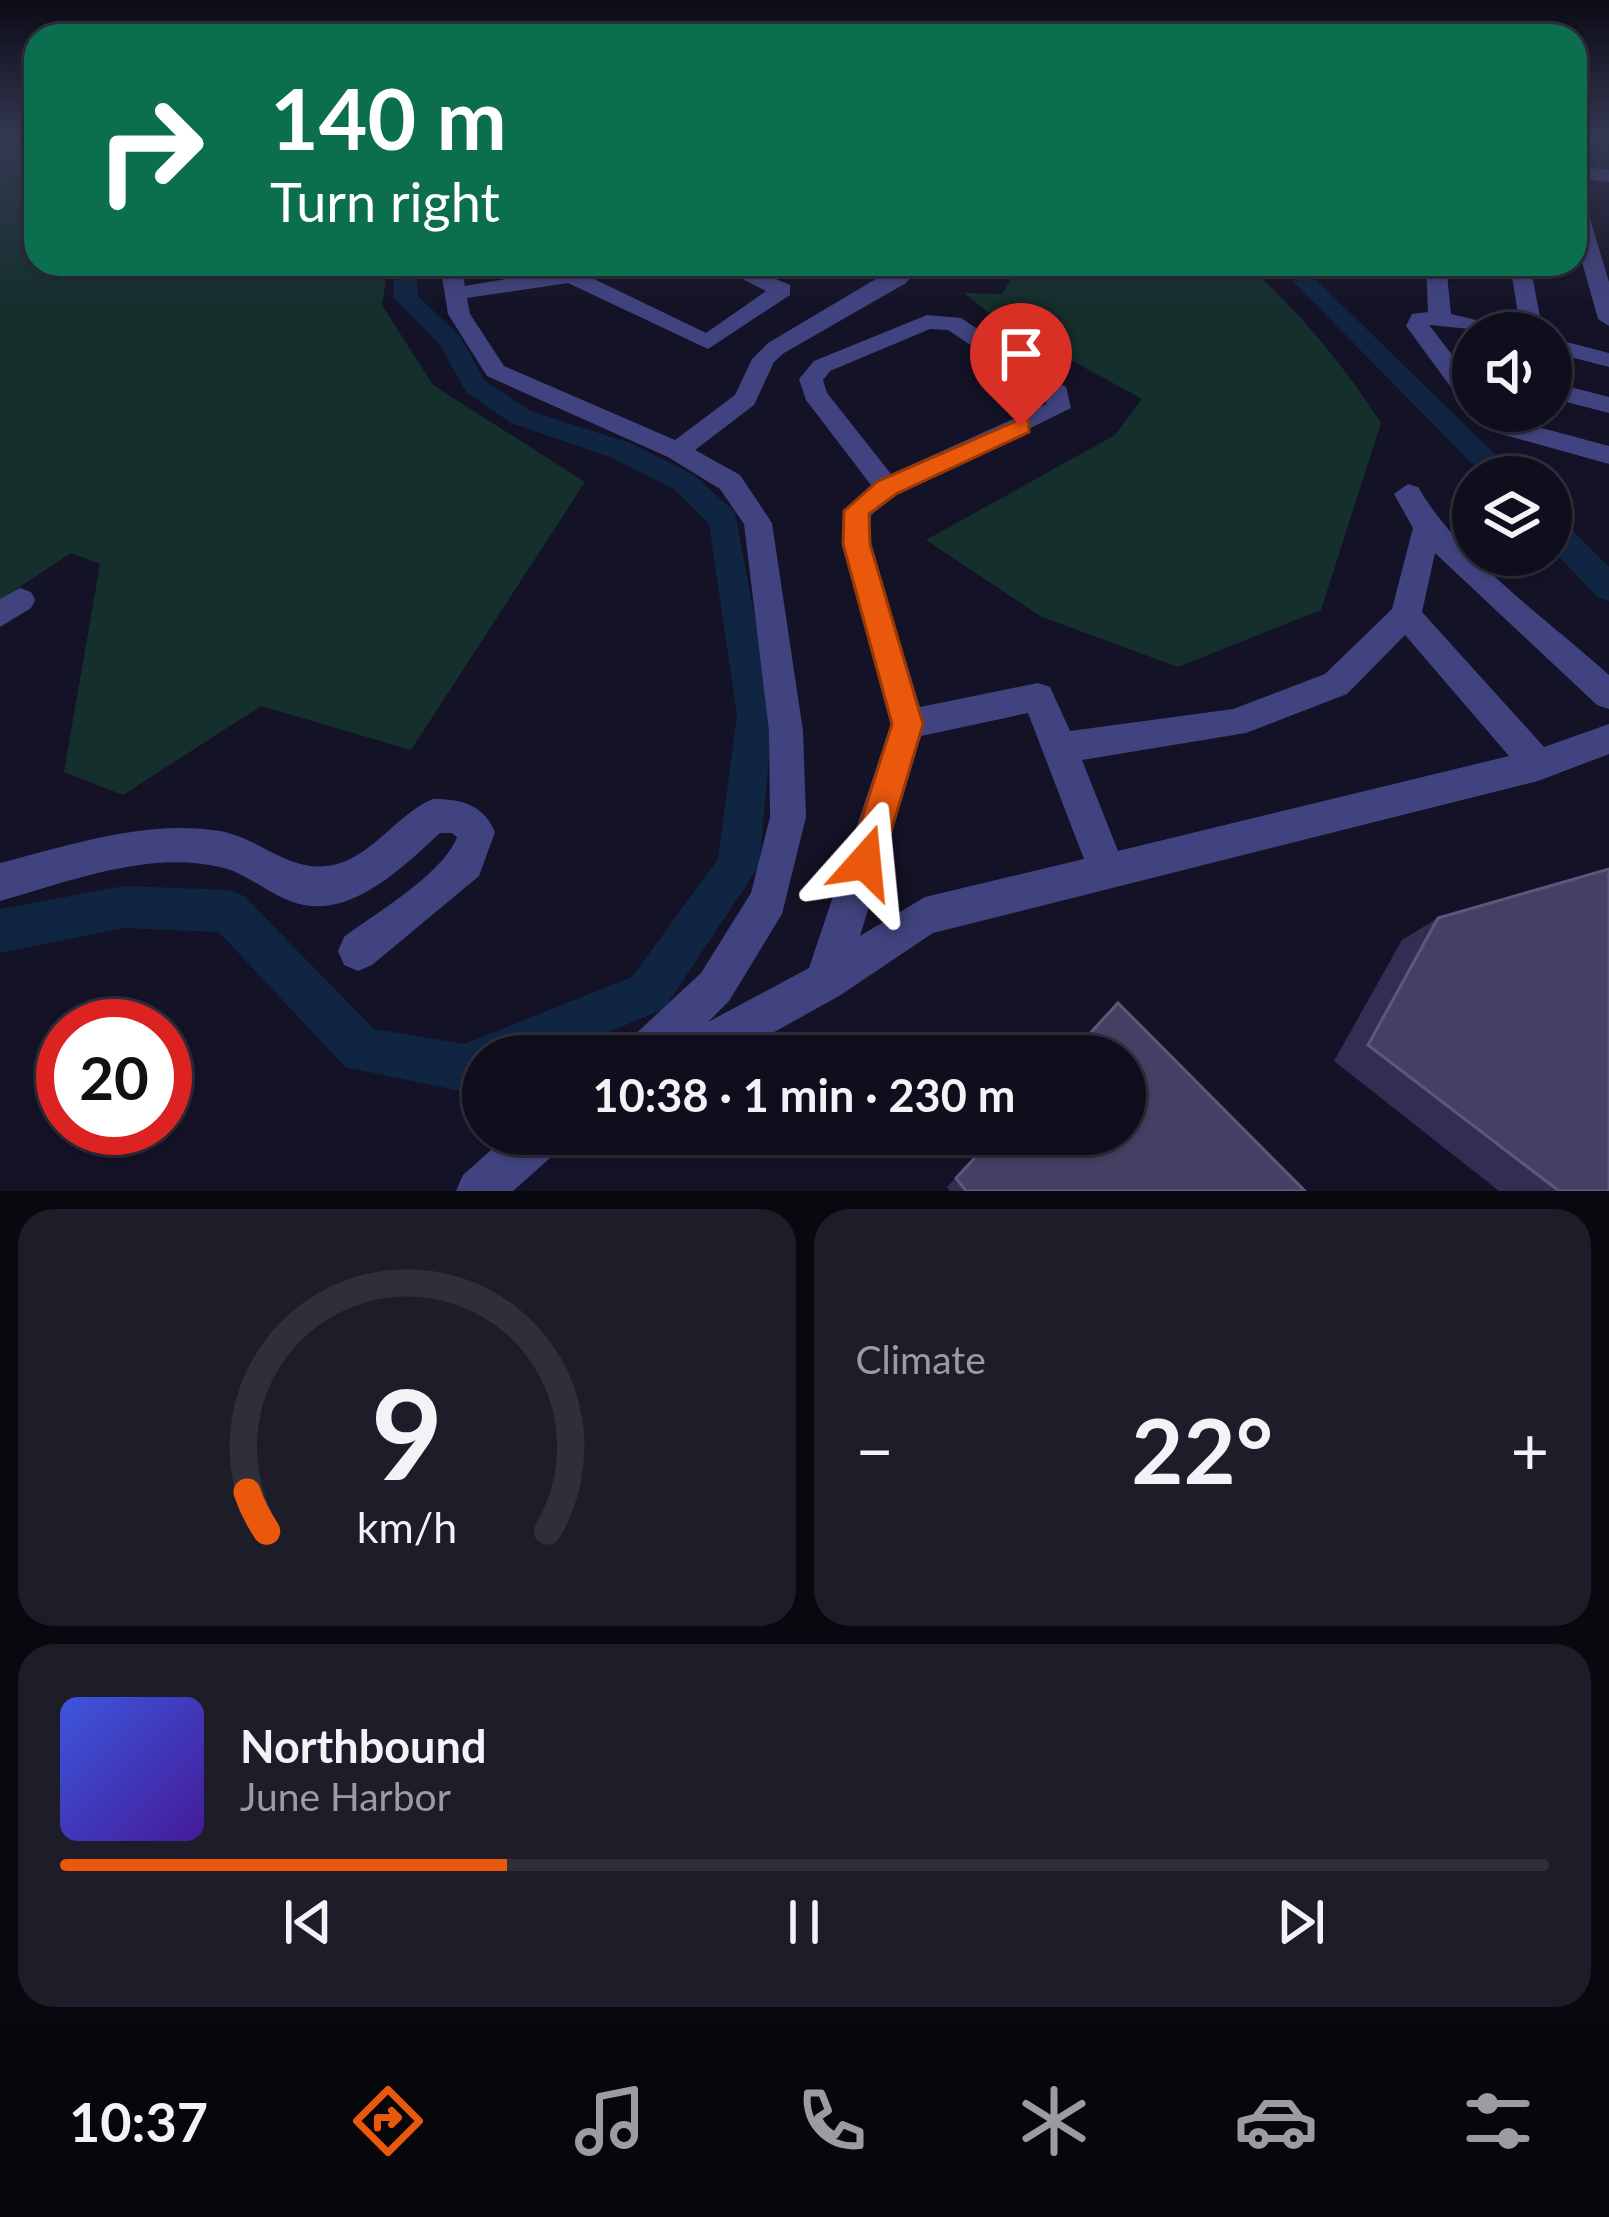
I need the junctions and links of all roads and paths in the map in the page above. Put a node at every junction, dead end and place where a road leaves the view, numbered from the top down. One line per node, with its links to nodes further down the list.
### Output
1 (1592, 252): 10 (street)
2 (571, 276): 3 (street); 7 (street)
3 (750, 276)
4 (900, 276): 20 (street)
5 (1433, 276): 9 (street)
6 (1522, 276): 8 (street)
7 (452, 279): 20 (street)
8 (1528, 312)
9 (1430, 318): 11 (street); 14 (street)
10 (1609, 319)
11 (1452, 323)
12 (1572, 350): 13 (street)
13 (1609, 360)
14 (1445, 363): 15 (street); 16 (street)
15 (1452, 365)
16 (1452, 372)
17 (1572, 395): 18 (street)
18 (1609, 404)
19 (1525, 432): 21 (street)
20 (677, 452): 35 (street)
21 (1609, 455)
22 (887, 488): 22 (street); 27 (street)
23 (1408, 494): 24 (street)
24 (1427, 527): 25 (street); 26 (street)
25 (1406, 615): 29 (street); 30 (street)
26 (1609, 695)
27 (908, 724): 29 (street); 34 (street)
28 (1609, 739): 30 (street)
29 (1060, 748): 31 (street)
30 (1538, 765): 31 (street)
31 (1107, 872): 34 (street)
32 (0, 882): 33 (street)
33 (358, 951)
34 (826, 982): 36 (street)
35 (666, 1035)
36 (727, 1035)
37 (519, 1155): 38 (street)
38 (479, 1191)

